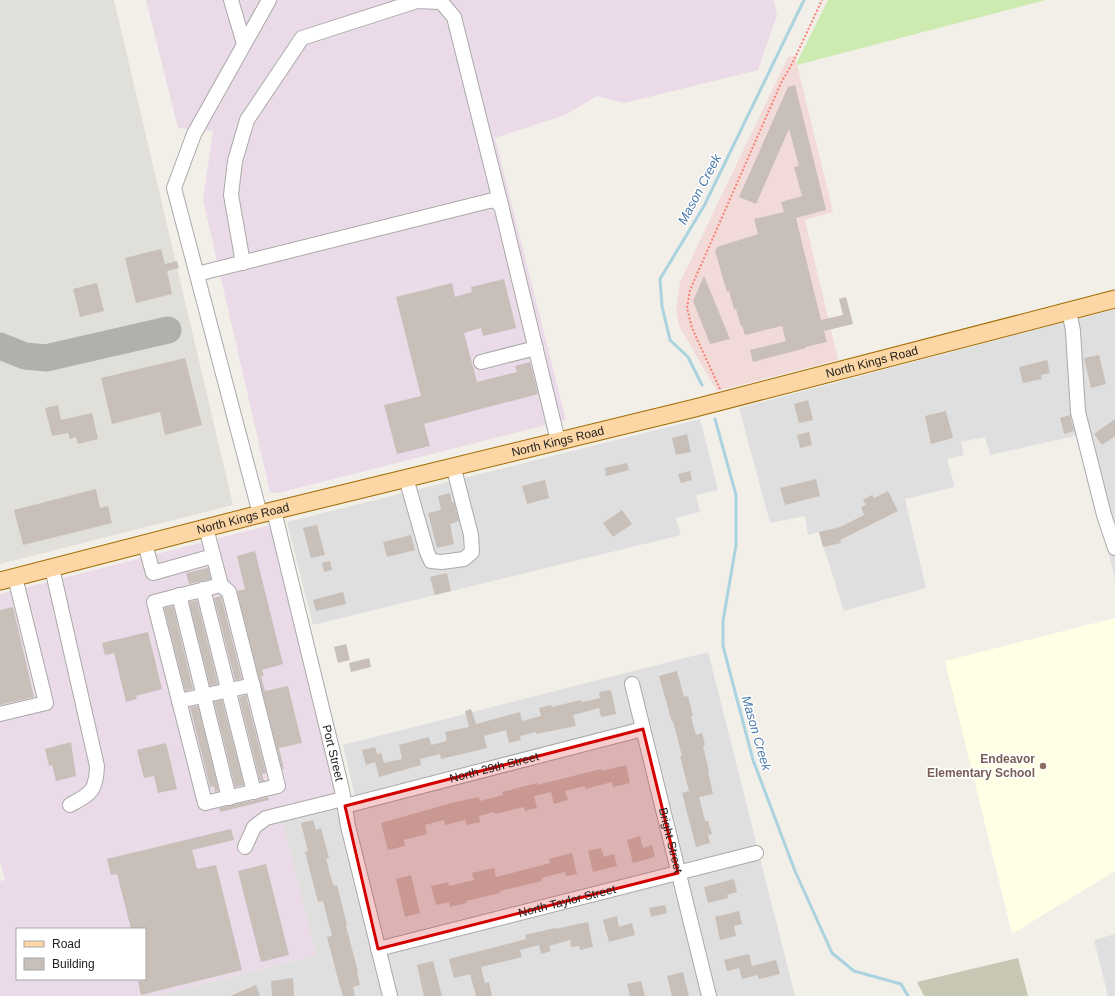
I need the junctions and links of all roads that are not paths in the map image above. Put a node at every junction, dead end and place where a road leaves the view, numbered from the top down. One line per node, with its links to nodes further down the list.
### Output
1 (231, 0): 3 (street)
2 (270, 0): 3 (street, Port Street)
3 (244, 44): 6 (street, Port Street)
4 (501, 205): 5 (street); 5 (street); 9 (street)
5 (243, 263): 6 (street)
6 (197, 274): 14 (street, Port Street)
7 (1115, 299): 8 (main road, North Kings Road)
8 (1069, 310): 11 (main road, North Kings Road); 17 (street)
9 (536, 348): 10 (street); 11 (street)
10 (480, 362)
11 (558, 441): 12 (main road, North Kings Road)
12 (455, 468): 13 (main road, North Kings Road); 13 (street)
13 (406, 478): 14 (main road, North Kings Road)
14 (267, 513): 15 (main road, North Kings Road); 33 (street, Port Street)
15 (206, 528): 16 (main road, North Kings Road); 18 (street)
16 (145, 544): 18 (street); 19 (main road, North Kings Road)
17 (1115, 548)
18 (213, 556): 21 (street)
19 (52, 568): 20 (main road, North Kings Road); 34 (street)
20 (7, 579): 29 (street)
21 (221, 585): 22 (street); 25 (street)
22 (203, 590): 23 (street); 26 (street)
23 (179, 595): 27 (street); 28 (street)
24 (632, 684): 30 (street, Bright Street)
25 (252, 685): 26 (street); 31 (street)
26 (228, 690): 27 (street); 31 (street)
27 (203, 695): 28 (street); 32 (street)
28 (179, 701): 32 (street)
29 (0, 714)
30 (643, 729): 33 (street, North 29th Street); 37 (street, Bright Street)
31 (254, 792): 32 (street)
32 (228, 798)
33 (344, 803): 35 (street, North 29th Street); 38 (street, Port Street)
34 (70, 805)
35 (244, 847)
36 (756, 853): 37 (street, North Taylor Street)
37 (678, 873): 38 (street, North Taylor Street); 40 (street, Bright Street)
38 (378, 949): 39 (street, Port Street)
39 (390, 996)
40 (709, 996)

